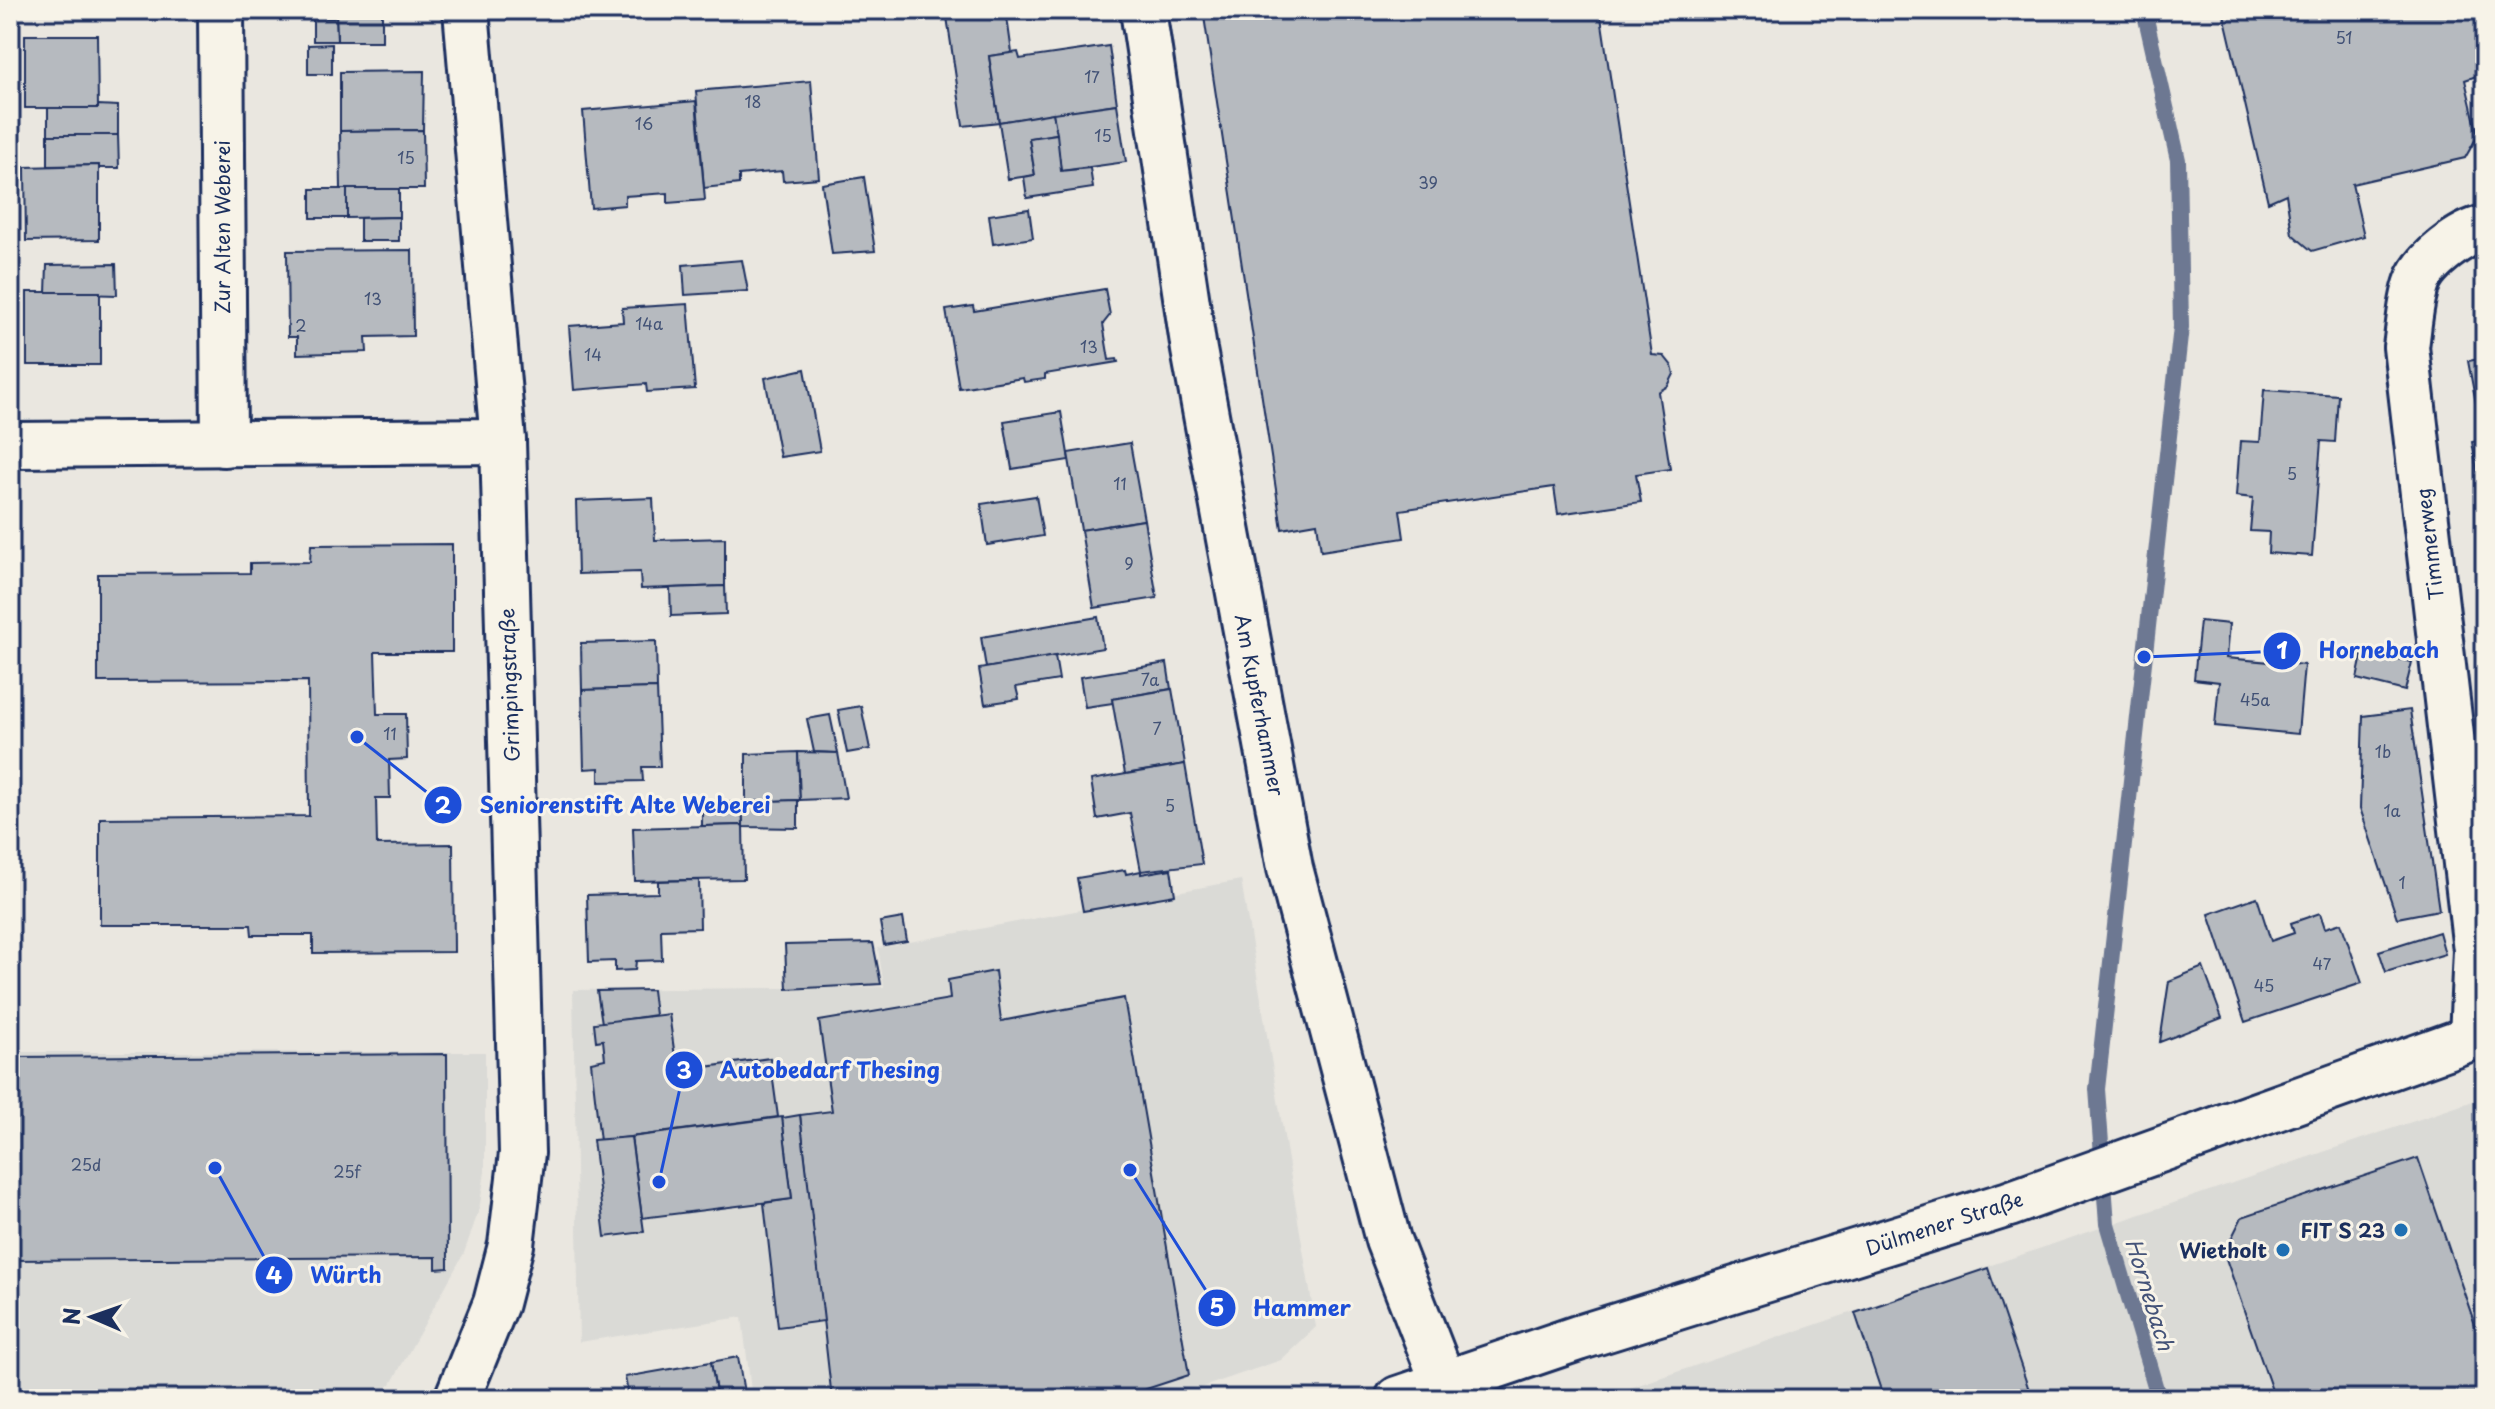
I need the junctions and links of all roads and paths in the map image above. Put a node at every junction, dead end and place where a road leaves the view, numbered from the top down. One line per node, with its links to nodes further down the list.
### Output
1 (221, 10): 6 (street, Zur Alten Weberei)
2 (466, 10): 5 (street, Grimpingstraße)
3 (1143, 10): 9 (street, Am Kupferhammer)
4 (2485, 228): 8 (street, Timmerweg)
5 (503, 441): 6 (street); 10 (street, Grimpingstraße)
6 (224, 444): 7 (street)
7 (10, 445)
8 (2478, 1035): 9 (street, Dülmener Straße)
9 (1444, 1384): 11 (street, Dülmener Straße)
10 (457, 1399)
11 (1398, 1399)

